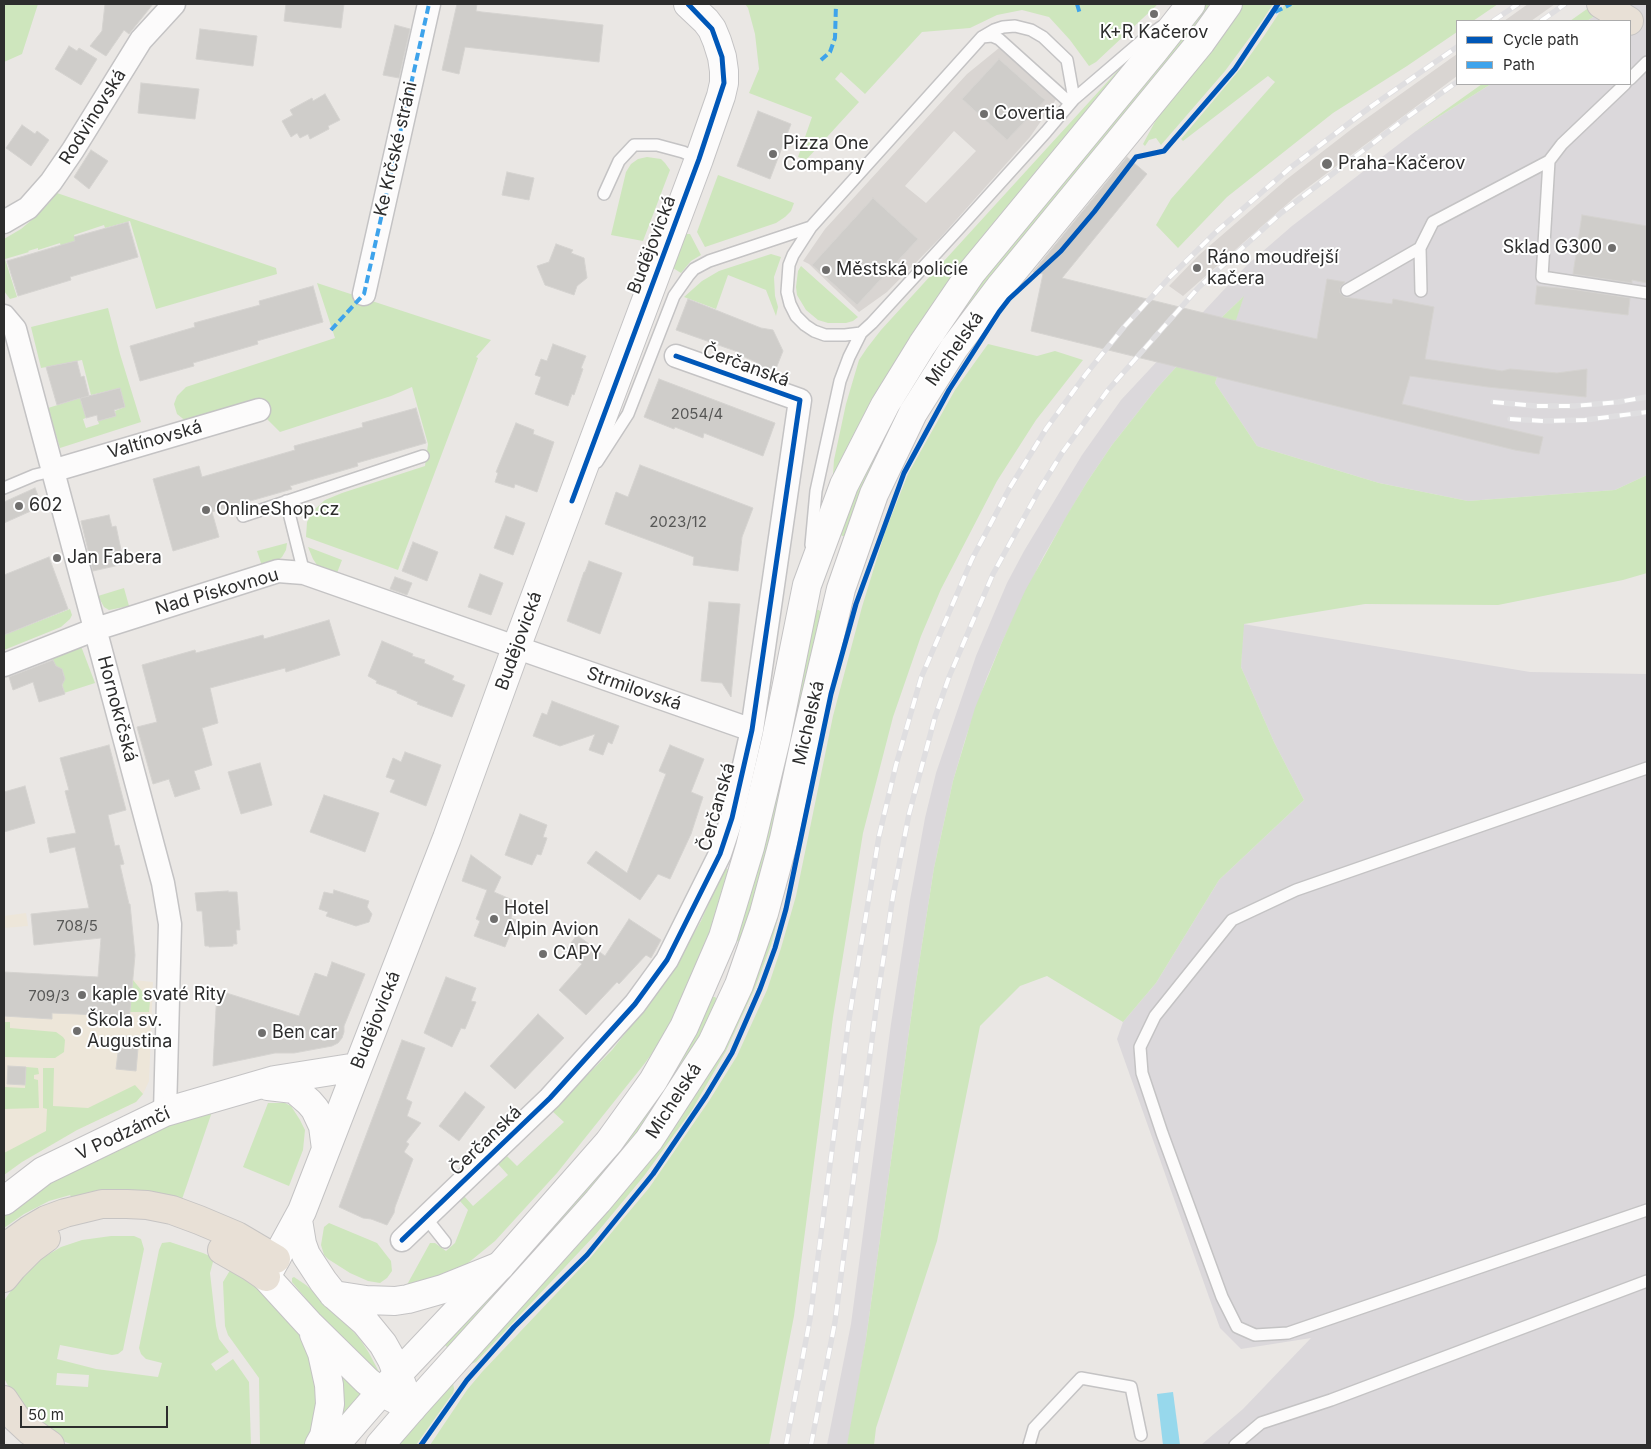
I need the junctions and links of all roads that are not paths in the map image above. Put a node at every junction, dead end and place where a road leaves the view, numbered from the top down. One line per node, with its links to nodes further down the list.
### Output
1 (174, 4): 18 (street, Rodvinovská)
2 (429, 4): 24 (street, Ke Krčské stráni)
3 (1228, 4): 61 (main road, Michelská)
4 (1601, 4): 7 (highway)
5 (697, 7): 15 (main road, Budějovická)
6 (1188, 7): 14 (lane); 36 (main road, Michelská)
7 (1626, 20)
8 (1631, 23): 9 (highway)
9 (1647, 33)
10 (982, 37): 14 (lane); 14 (lane); 19 (lane)
11 (1647, 62): 12 (lane)
12 (1631, 78)
13 (1624, 85): 16 (lane)
14 (1072, 101): 26 (lane)
15 (699, 159): 17 (lane); 33 (main road, Budějovická)
16 (1549, 161): 20 (lane); 23 (lane)
17 (604, 194)
18 (4, 222)
19 (811, 227): 26 (lane); 33 (lane)
20 (1420, 248): 21 (lane); 22 (lane)
21 (1346, 290)
22 (1421, 291)
23 (1647, 293)
24 (364, 294)
25 (4, 316): 30 (street, Hornokrčská)
26 (861, 333): 36 (lane)
27 (676, 356): 40 (street, Čerčanská)
28 (259, 410): 30 (street, Valtínovská)
29 (423, 456): 32 (lane)
30 (52, 471): 31 (lane); 37 (street, Hornokrčská)
31 (4, 488)
32 (286, 501): 34 (lane); 35 (lane)
33 (572, 501): 38 (main road, Budějovická)
34 (243, 516)
35 (304, 574): 37 (street, Nad Pískovnou); 38 (street, Nad Pískovnou)
36 (807, 585): 53 (main road, Michelská)
37 (96, 629): 39 (street, Nad Pískovnou); 44 (street, Hornokrčská)
38 (516, 648): 40 (street, Strmilovská); 42 (main road, Budějovická)
39 (4, 665)
40 (752, 730): 48 (street, Čerčanská)
41 (1647, 768): 47 (lane)
42 (357, 1067): 43 (main road, V Podzámčí); 45 (main road, Budějovická)
43 (251, 1086): 44 (main road, V Podzámčí); 45 (main road, V Podzámčí)
44 (165, 1112): 46 (main road, V Podzámčí)
45 (326, 1149): 49 (main road, Budějovická)
46 (4, 1201)
47 (1647, 1210)
48 (426, 1218): 50 (street, Čerčanská); 51 (lane)
49 (298, 1220): 54 (main road, Budějovická); 57 (main road)
50 (402, 1240)
51 (445, 1242)
52 (4, 1248): 54 (highway)
53 (500, 1266): 57 (main road); 59 (main road, Michelská)
54 (271, 1268): 55 (highway); 57 (main road); 58 (main road)
55 (4, 1278)
56 (1647, 1281): 68 (lane)
57 (334, 1295): 59 (main road)
58 (309, 1324): 59 (main road); 65 (main road)
59 (389, 1384): 61 (main road); 66 (main road, Michelská)
60 (4, 1400): 64 (highway)
61 (412, 1408): 63 (main road, Michelská)
62 (1142, 1435): 67 (lane)
63 (384, 1440)
64 (50, 1445)
65 (319, 1445)
66 (335, 1445)
67 (1029, 1445)
68 (1235, 1445)

